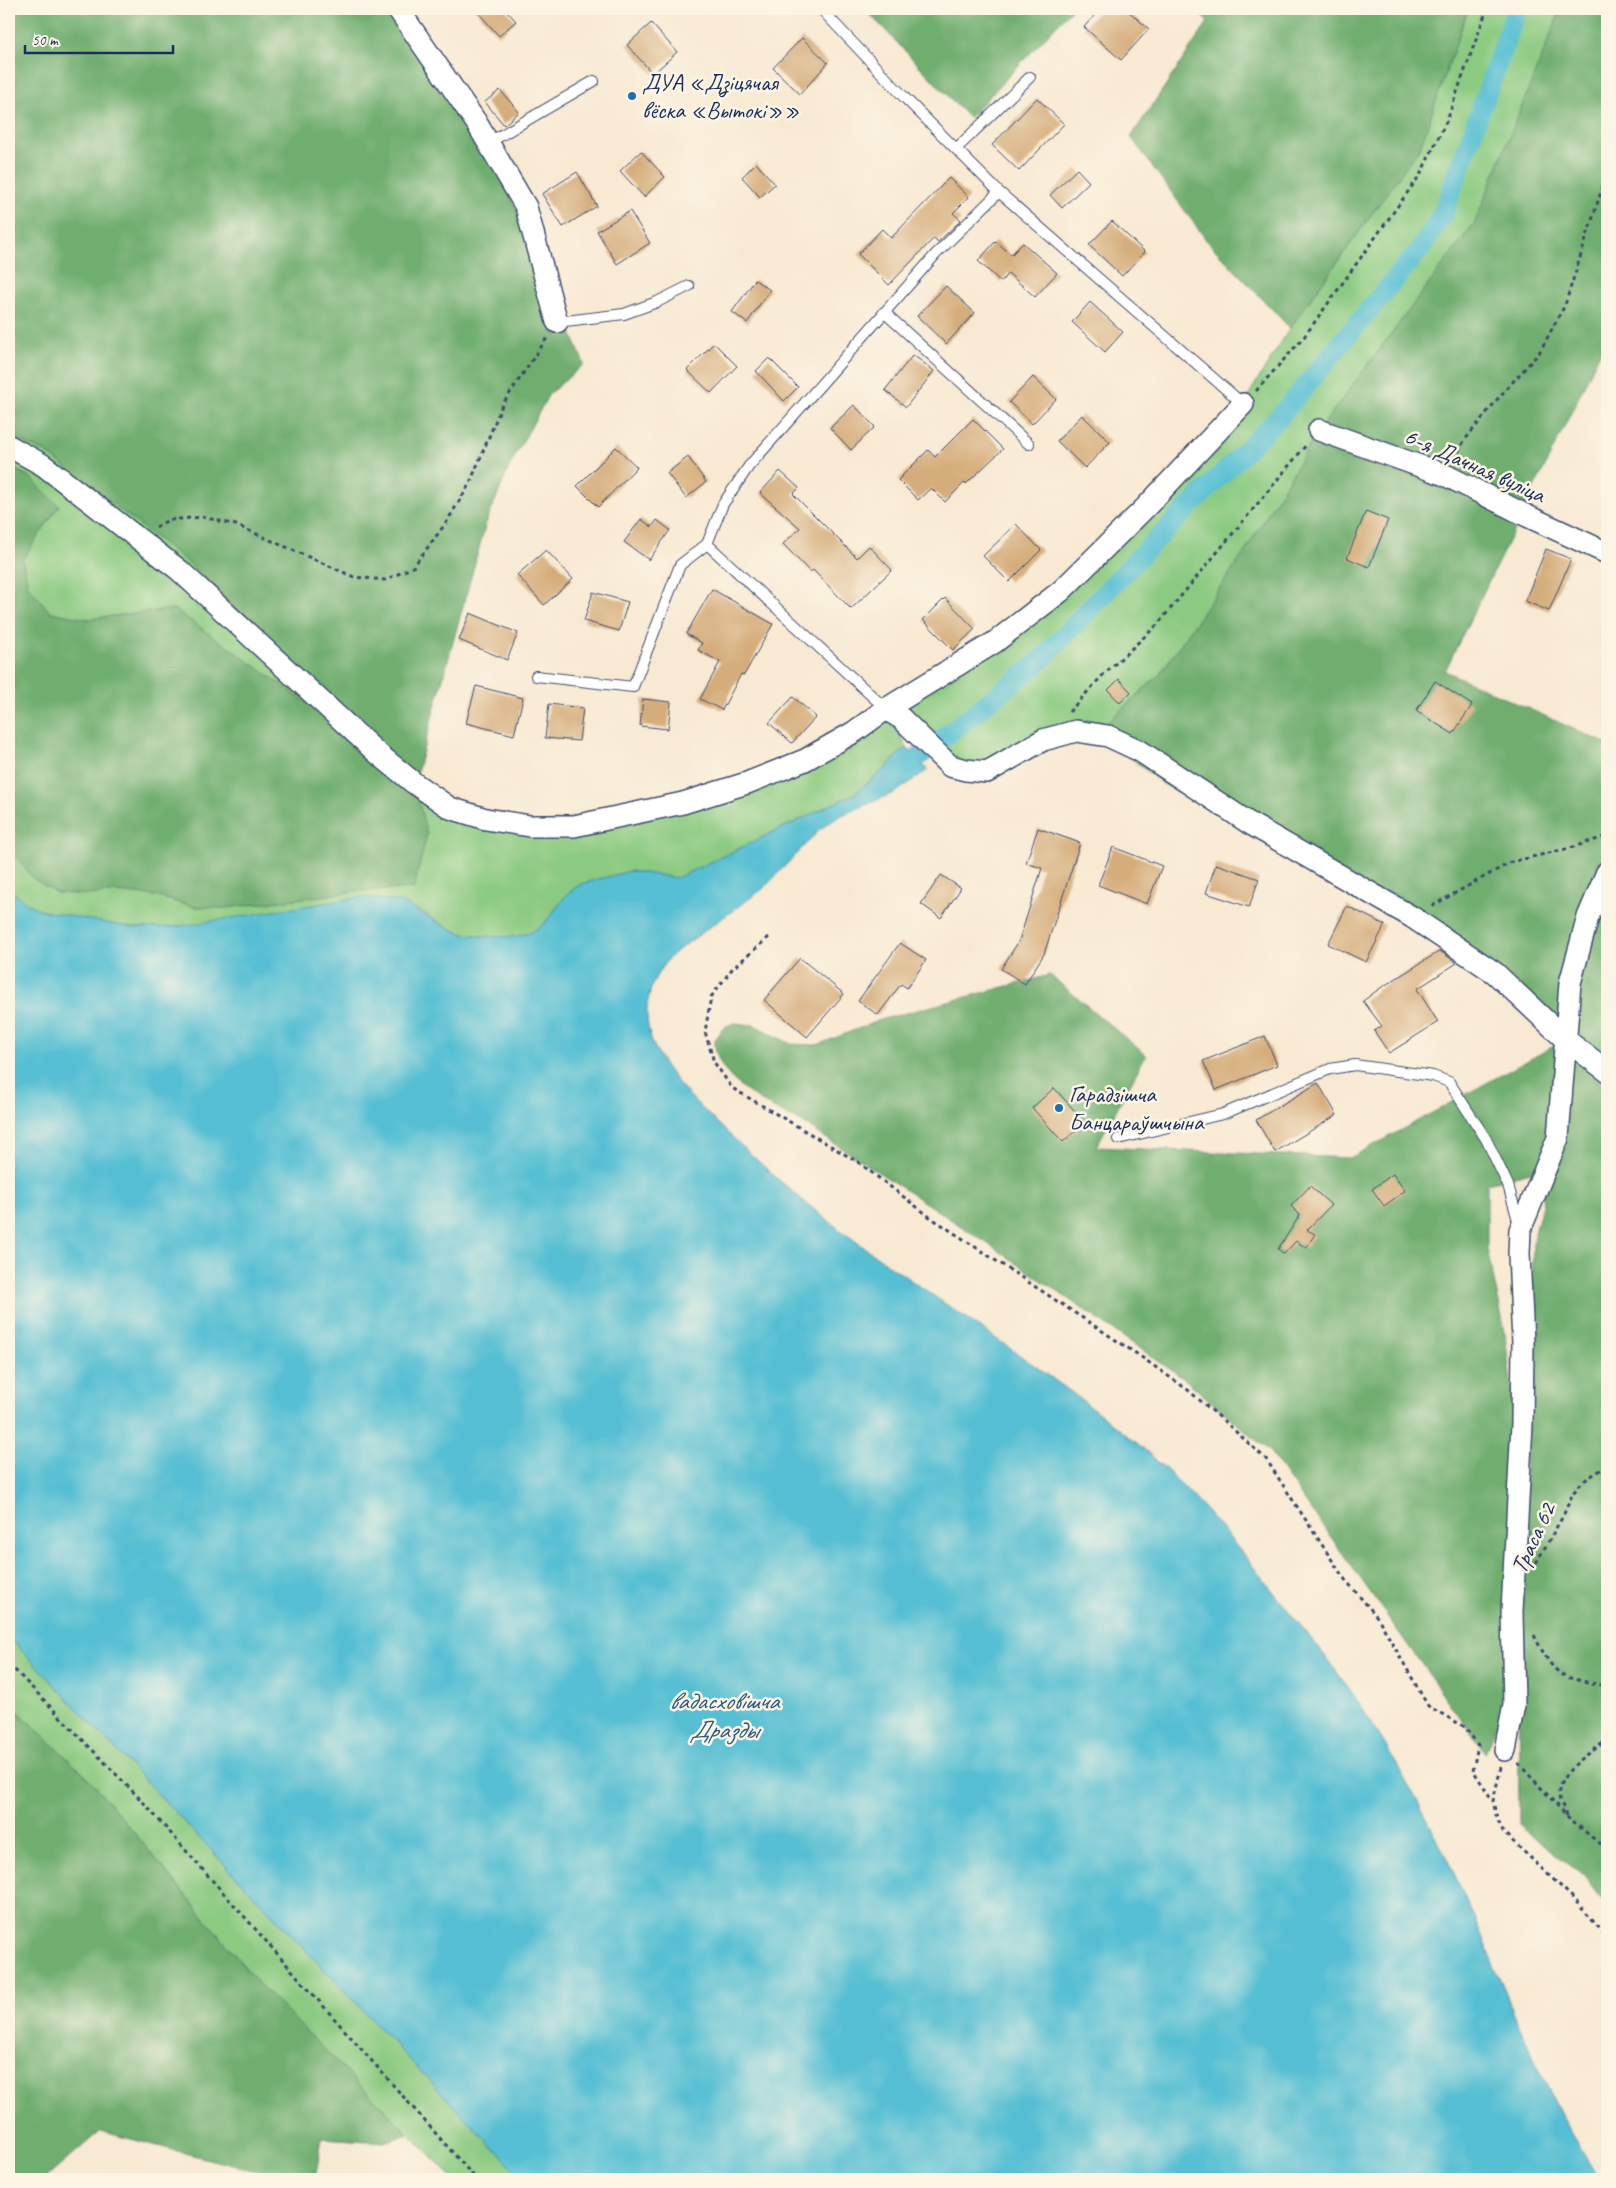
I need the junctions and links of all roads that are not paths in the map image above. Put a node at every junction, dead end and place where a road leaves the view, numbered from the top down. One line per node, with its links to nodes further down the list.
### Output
1 (398, 9): 5 (street)
2 (821, 9): 6 (lane)
3 (1030, 77): 6 (lane)
4 (594, 81): 5 (lane)
5 (488, 143): 10 (street)
6 (956, 149): 7 (lane)
7 (999, 192): 9 (lane); 11 (lane)
8 (689, 286): 10 (lane)
9 (884, 312): 13 (lane); 15 (lane)
10 (557, 322)
11 (1243, 404): 18 (street)
12 (1319, 430): 16 (street, 6-я Дачная вуліца)
13 (1029, 444)
14 (9, 446): 18 (street)
15 (707, 544): 17 (lane); 18 (lane)
16 (1607, 553)
17 (536, 676)
18 (894, 714): 20 (street)
19 (1607, 872): 20 (street)
20 (1566, 1040): 21 (street); 23 (street)
21 (1607, 1071)
22 (1118, 1139): 23 (lane)
23 (1520, 1230): 24 (street)
24 (1505, 1750)

